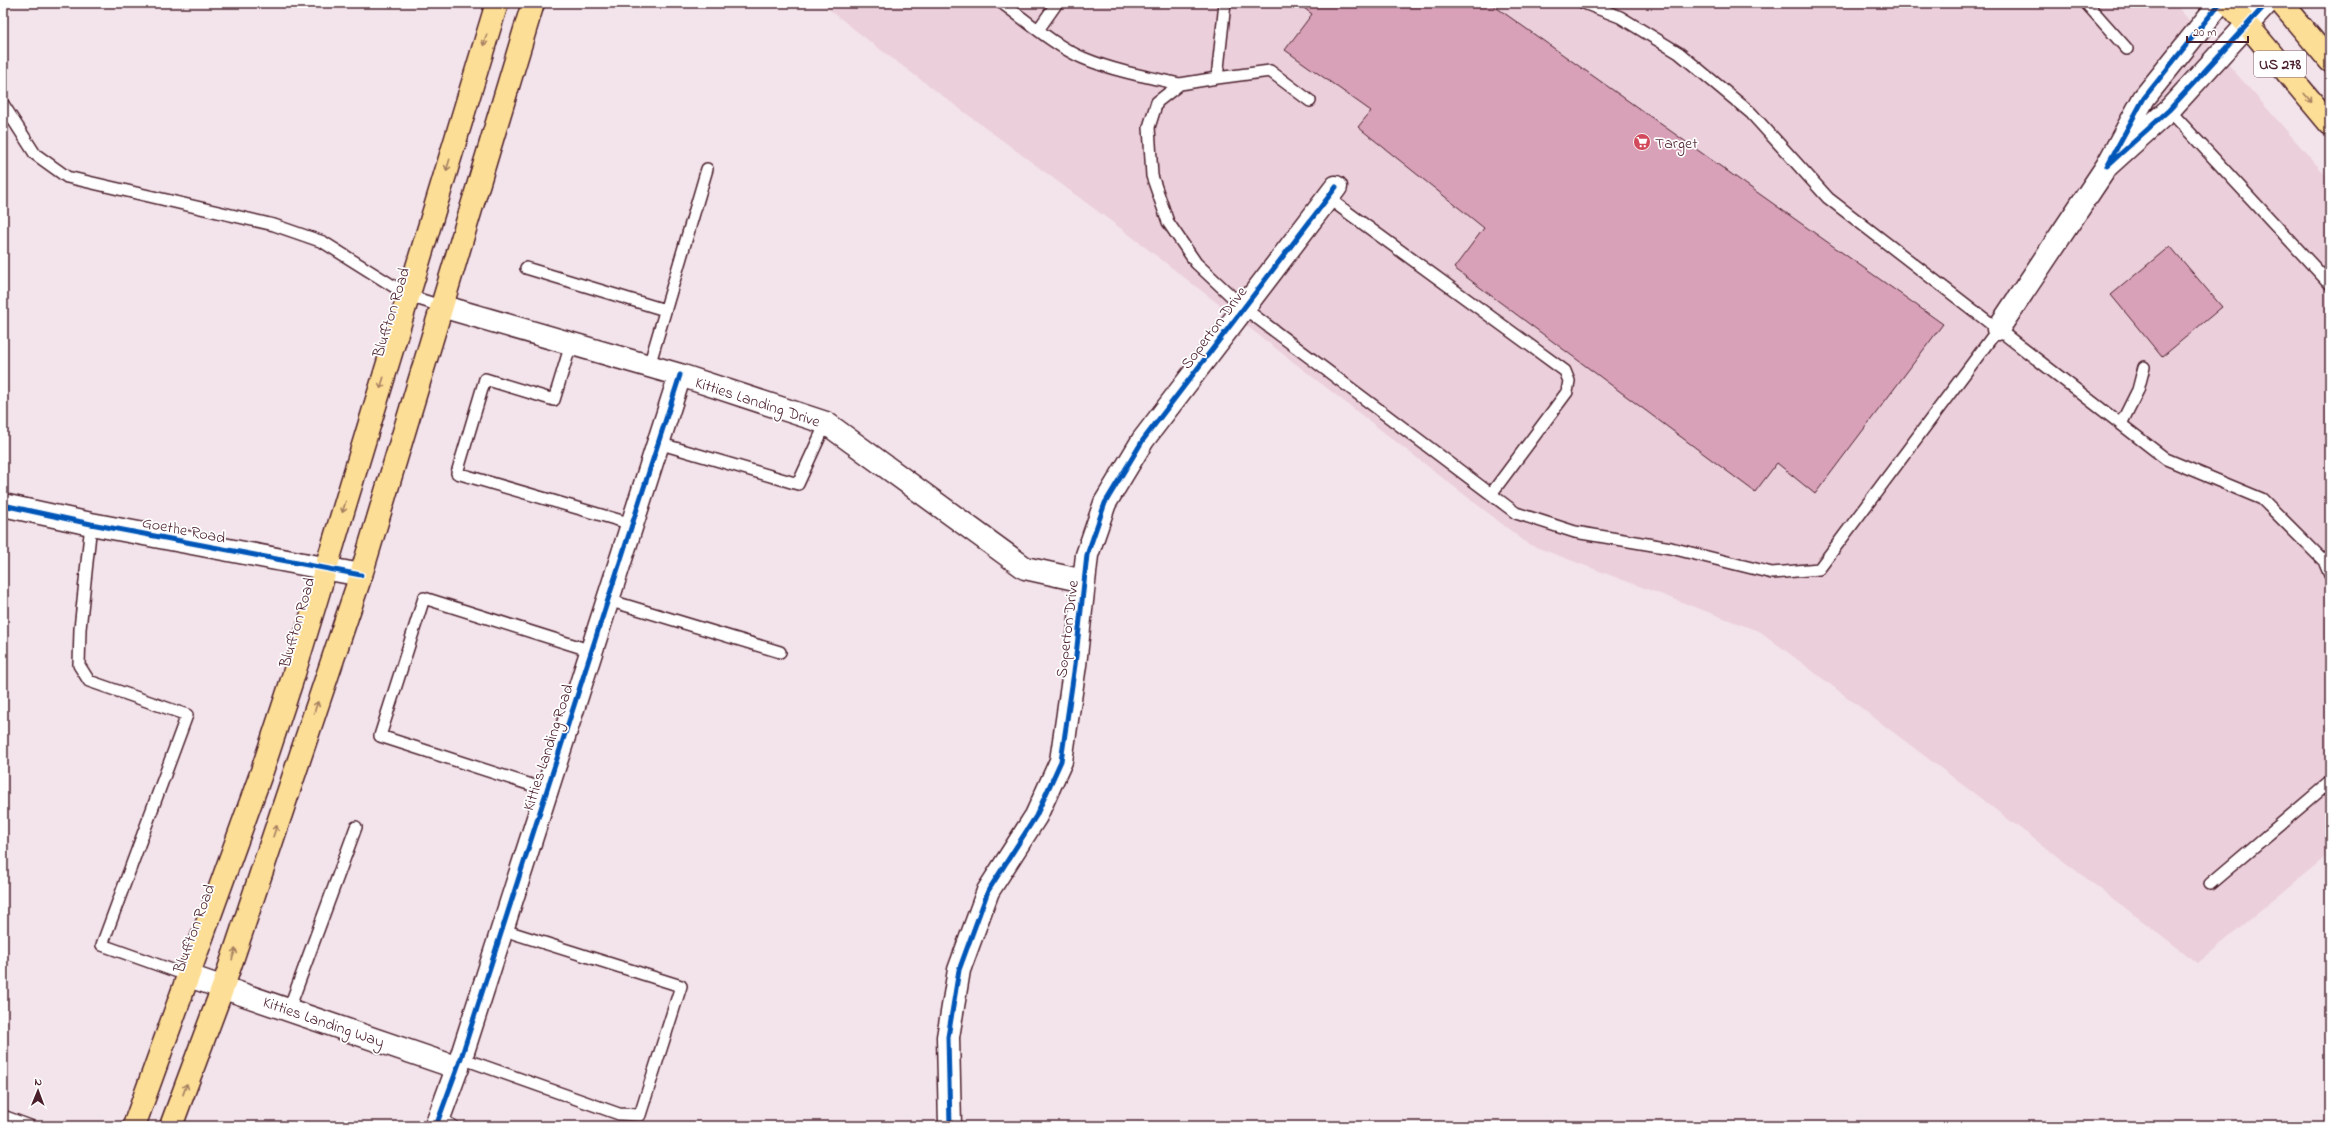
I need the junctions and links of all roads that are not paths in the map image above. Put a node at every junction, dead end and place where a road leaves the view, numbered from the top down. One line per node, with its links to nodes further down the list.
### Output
1 (496, 3): 27 (main road, Bluffton Road, one-way to 27)
2 (533, 3): 28 (main road)
3 (1002, 3): 13 (lane)
4 (1057, 3): 13 (lane)
5 (1225, 3): 16 (lane)
6 (1584, 3): 31 (lane)
7 (2086, 3): 14 (lane)
8 (2220, 3): 22 (street)
9 (2229, 3): 12 (main road, US 278)
10 (2268, 3): 12 (street)
11 (2281, 3): 15 (main road, US 278)
12 (2247, 25): 20 (street); 21 (main road, US 278, one-way to 21)
13 (1038, 30): 17 (lane)
14 (2127, 49)
15 (2330, 61)
16 (1217, 78): 17 (lane); 18 (lane)
17 (1180, 84): 29 (lane)
18 (1310, 101)
19 (3, 104): 27 (lane)
20 (2169, 110): 22 (street); 26 (lane)
21 (2330, 124)
22 (2106, 166): 31 (street)
23 (707, 168): 30 (lane)
24 (1332, 193): 29 (street, Soperton Drive); 39 (lane)
25 (526, 268): 30 (lane)
26 (2330, 284)
27 (409, 296): 28 (lane); 43 (main road, Bluffton Road, one-way to 43)
28 (441, 306): 32 (street, Kitties Landing Drive); 44 (main road)
29 (1244, 308): 39 (lane); 46 (street, Soperton Drive)
30 (665, 310): 33 (lane)
31 (1998, 329): 37 (lane); 39 (lane)
32 (571, 344): 33 (street, Kitties Landing Drive); 42 (lane)
33 (649, 366): 35 (street, Kitties Landing Drive)
34 (2144, 367): 37 (lane)
35 (680, 375): 36 (street, Kitties Landing Drive); 38 (street, Kitties Landing Road)
36 (826, 423): 38 (lane); 46 (street, Kitties Landing Drive)
37 (2121, 424): 45 (lane)
38 (658, 443): 42 (street, Kitties Landing Road)
39 (1491, 494)
40 (3, 505): 41 (street, Goethe Road)
41 (91, 524): 43 (street, Goethe Road); 55 (lane)
42 (632, 524): 47 (street, Kitties Landing Road)
43 (324, 570): 44 (street, Goethe Road); 55 (main road, Bluffton Road)
44 (360, 575): 56 (main road, one-way to 44)
45 (2330, 575)
46 (1084, 581): 64 (street, Soperton Drive)
47 (608, 600): 48 (street, Kitties Landing Road); 49 (lane)
48 (592, 651): 51 (street, Kitties Landing Road); 51 (lane)
49 (780, 652)
50 (2330, 782): 53 (lane)
51 (547, 790): 54 (street, Kitties Landing Road)
52 (356, 827): 57 (lane)
53 (2210, 884)
54 (503, 930): 58 (street, Kitties Landing Road); 58 (lane)
55 (189, 976): 56 (street, Kitties Landing Way); 62 (main road, Bluffton Road)
56 (223, 987): 57 (street, Kitties Landing Way); 63 (main road, one-way to 56)
57 (289, 1009): 58 (street, Kitties Landing Way)
58 (460, 1063): 60 (street, Kitties Landing Road)
59 (3, 1116): 61 (lane)
60 (442, 1124)
61 (30, 1126)
62 (134, 1126)
63 (171, 1126)
64 (950, 1126)

